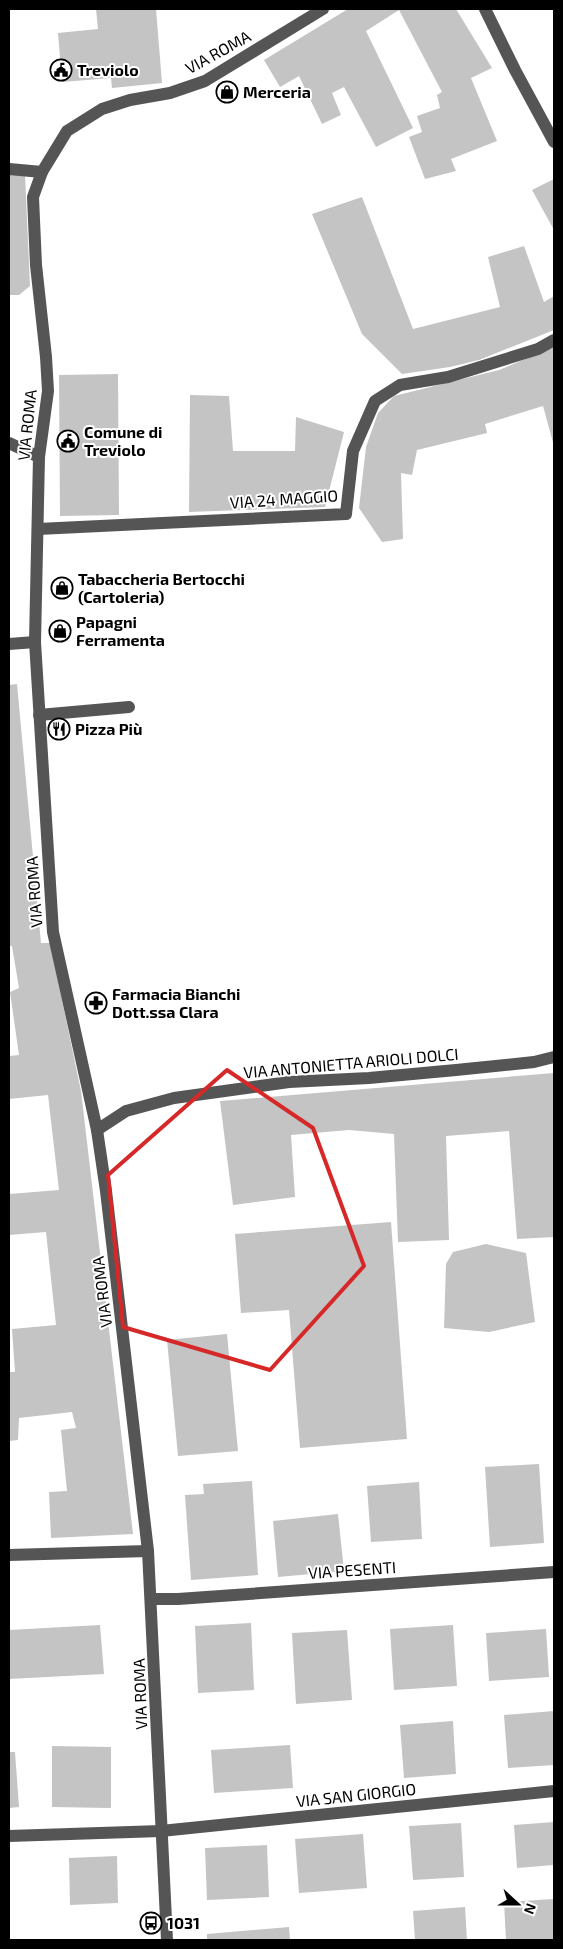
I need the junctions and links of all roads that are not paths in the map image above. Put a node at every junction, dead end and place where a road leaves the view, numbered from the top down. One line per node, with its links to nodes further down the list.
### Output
1 (323, 9): 5 (street, VIA ROMA)
2 (485, 9): 3 (street)
3 (554, 142)
4 (9, 169): 5 (street)
5 (42, 172): 8 (street, VIA ROMA)
6 (554, 340): 9 (street, VIA 24 MAGGIO)
7 (9, 443): 8 (street)
8 (39, 457): 9 (street, VIA ROMA)
9 (38, 529): 10 (street, VIA ROMA)
10 (35, 642): 11 (street); 13 (street, VIA ROMA)
11 (9, 644)
12 (129, 706): 13 (street)
13 (39, 715): 15 (street, VIA ROMA)
14 (554, 1058): 15 (street, VIA ANTONIETTA ARIOLI DOLCI)
15 (97, 1130): 16 (street, VIA ROMA)
16 (148, 1551): 17 (street); 19 (street, VIA ROMA)
17 (9, 1555)
18 (554, 1572): 19 (street, VIA PESENTI)
19 (152, 1599): 21 (street, VIA ROMA)
20 (554, 1791): 21 (street, VIA SAN GIORGIO)
21 (161, 1831): 22 (street, VIA SAN GIORGIO); 23 (street, VIA ROMA)
22 (9, 1836)
23 (167, 1940)

